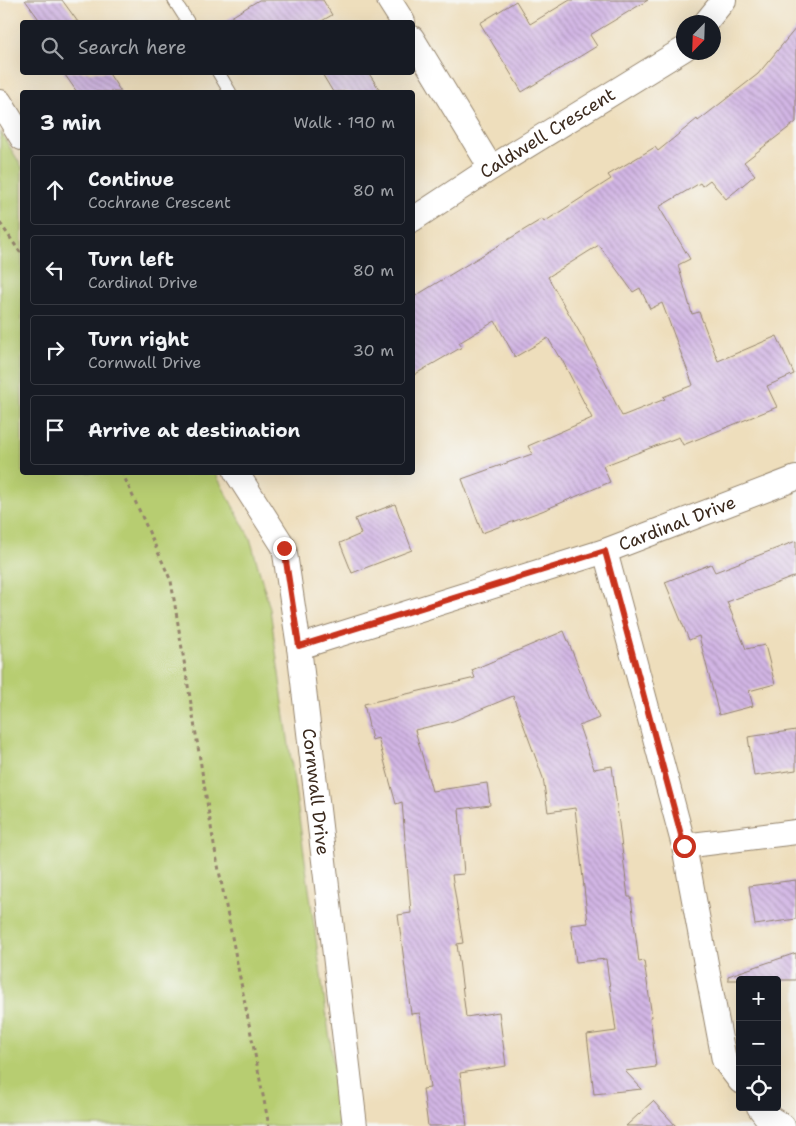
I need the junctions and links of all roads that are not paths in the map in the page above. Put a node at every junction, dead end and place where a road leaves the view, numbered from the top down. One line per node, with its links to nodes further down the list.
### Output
1 (174, 0): 5 (lane)
2 (389, 0): 6 (street)
3 (724, 0): 4 (street)
4 (712, 15)
5 (187, 20)
6 (402, 20)
7 (415, 43): 13 (street)
8 (676, 54): 13 (street, Caldwell Crescent)
9 (220, 75): 10 (lane)
10 (229, 90)
11 (0, 102): 12 (street)
12 (20, 135)
13 (491, 168): 14 (street, Caldwell Crescent)
14 (415, 218)
15 (238, 475): 18 (street, Cornwall Drive)
16 (796, 478): 17 (street, Cardinal Drive)
17 (605, 551): 18 (street, Cardinal Drive); 20 (street)
18 (299, 646): 23 (street, Cornwall Drive)
19 (796, 832): 20 (street)
20 (684, 846): 21 (street)
21 (736, 1076)
22 (762, 1111): 24 (street)
23 (355, 1126)
24 (783, 1126)

